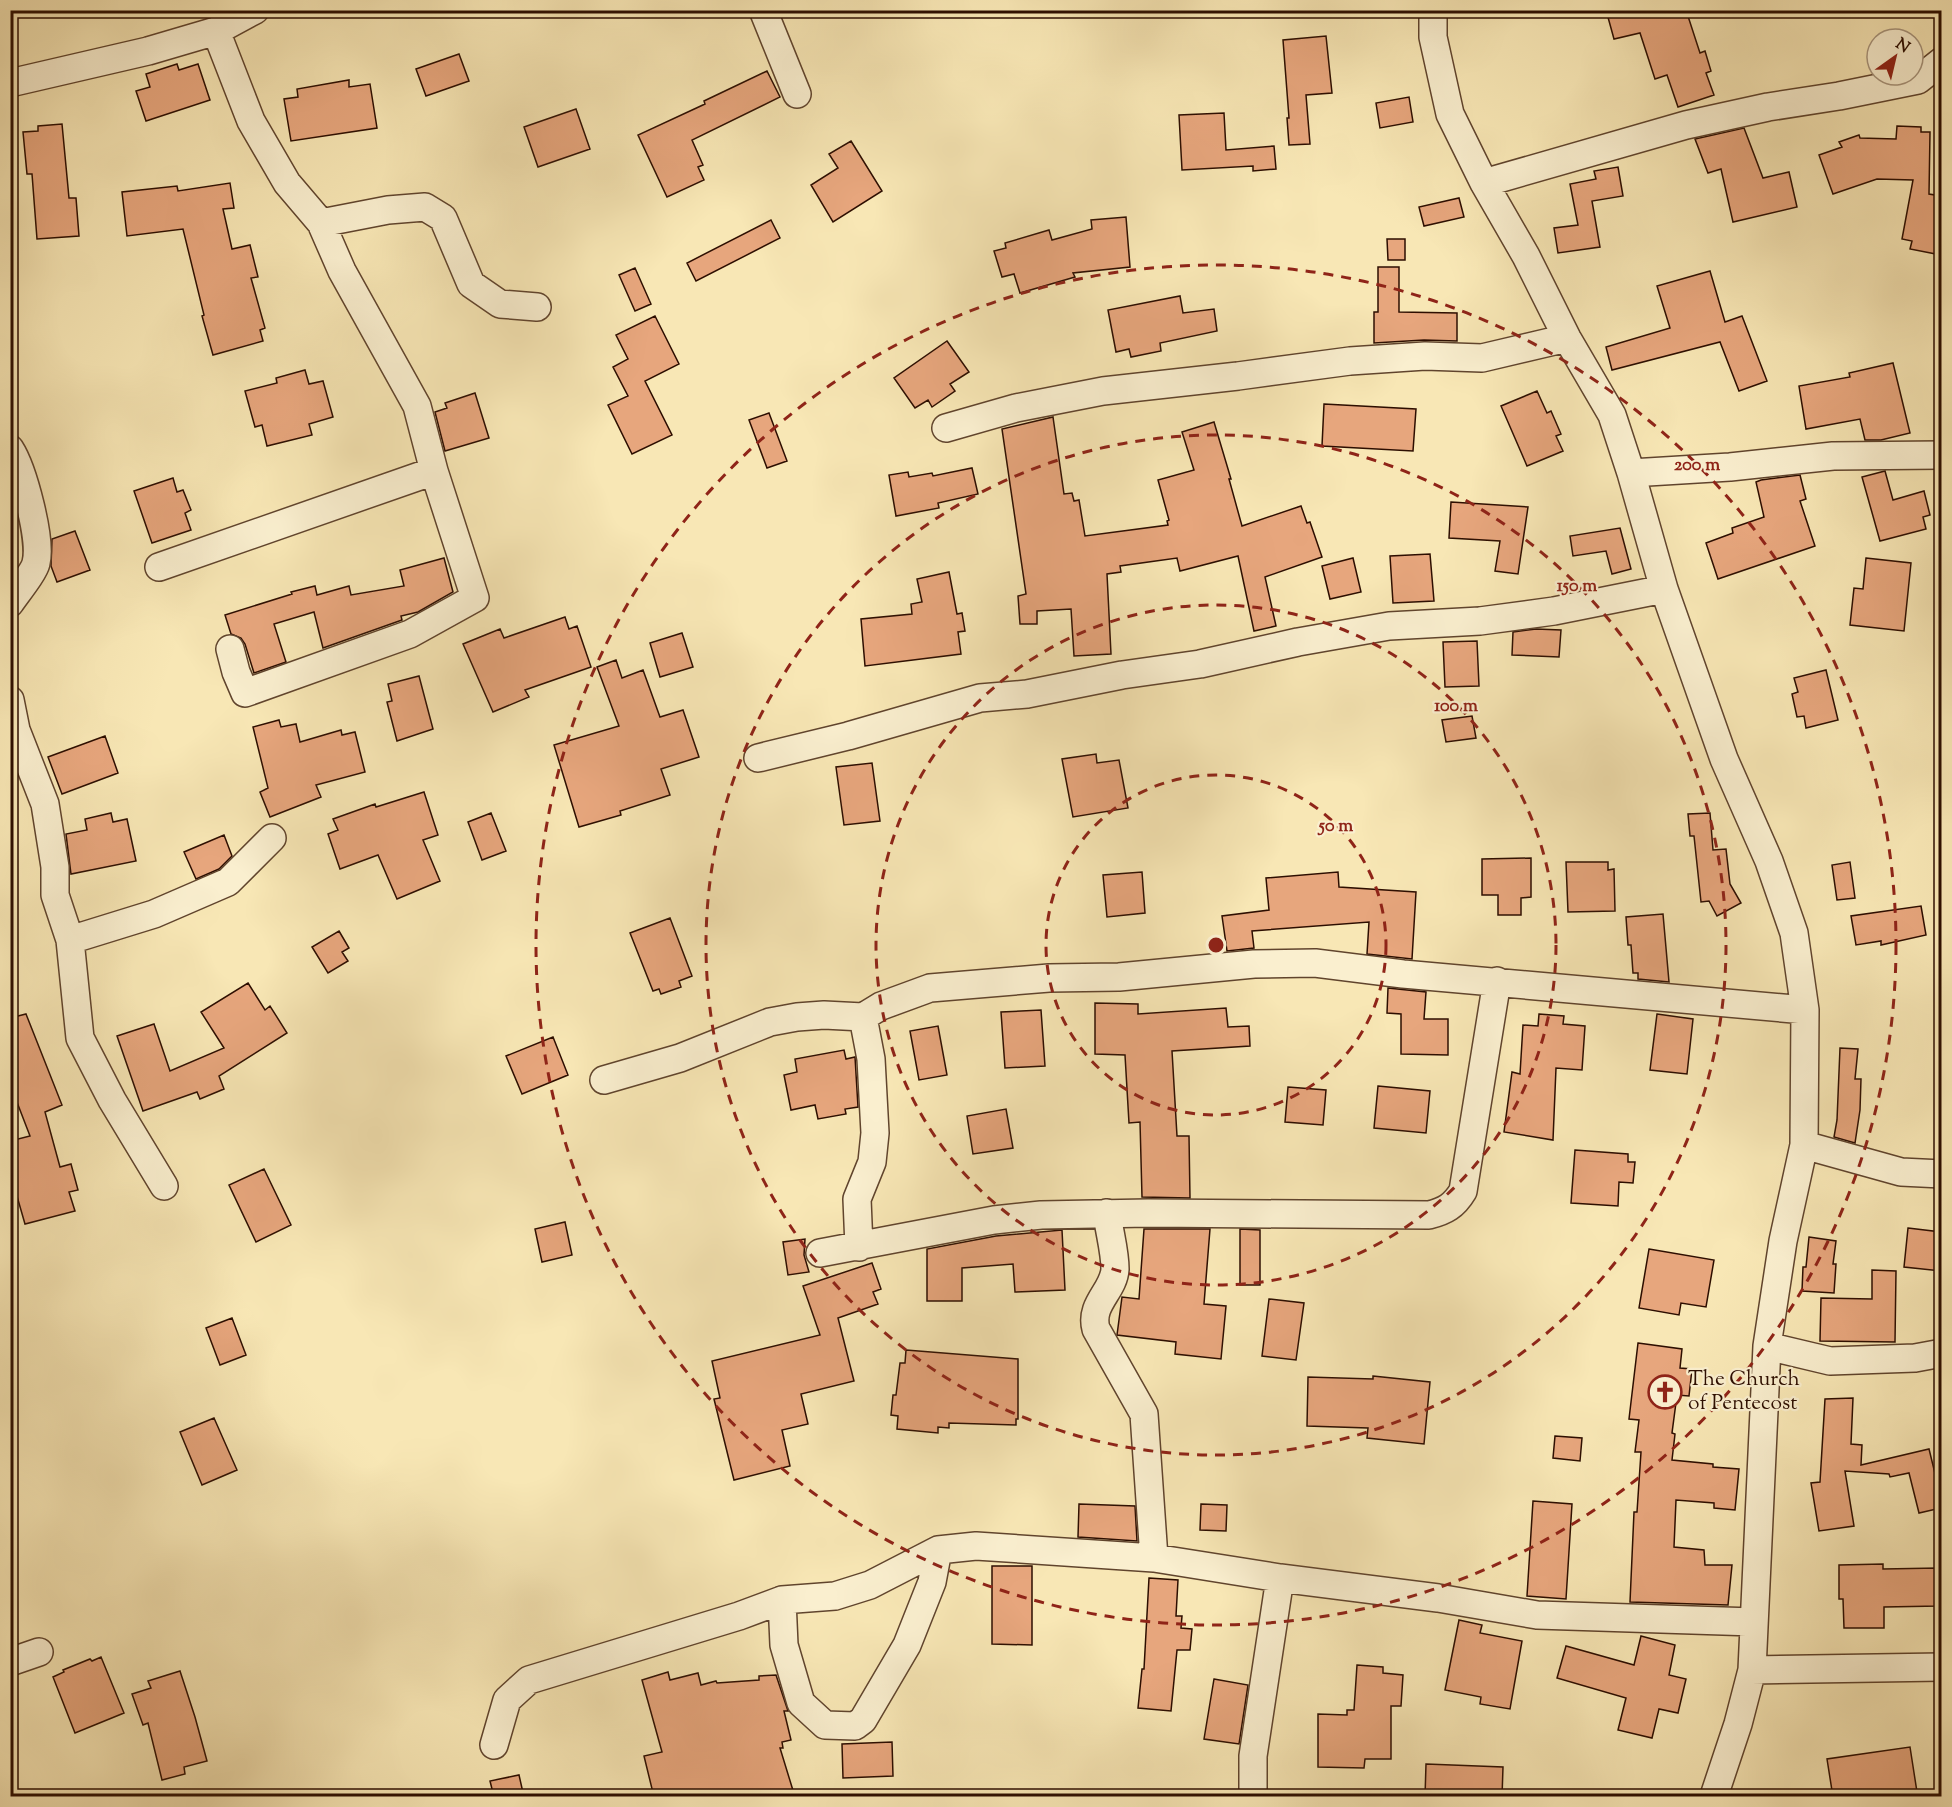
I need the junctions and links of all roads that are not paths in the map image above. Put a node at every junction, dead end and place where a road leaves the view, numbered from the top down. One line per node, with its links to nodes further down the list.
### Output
1 (255, 10): 4 (street)
2 (763, 10): 7 (street)
3 (1433, 10): 8 (street)
4 (216, 31): 6 (street); 9 (street)
5 (1941, 61): 8 (street)
6 (10, 83)
7 (797, 94)
8 (1484, 183): 11 (street)
9 (321, 224): 10 (street); 15 (street)
10 (537, 307)
11 (1567, 338): 12 (street); 16 (street)
12 (946, 428)
13 (10, 449): 19 (street)
14 (1941, 455): 16 (street)
15 (434, 471): 17 (street); 20 (street)
16 (1631, 473): 18 (street)
17 (159, 567)
18 (1664, 589): 22 (street); 26 (street)
19 (10, 603)
20 (230, 649)
21 (10, 700): 24 (street)
22 (758, 758)
23 (272, 838): 24 (street)
24 (70, 940): 31 (street)
25 (1497, 981): 26 (street); 27 (street); 32 (street)
26 (1805, 1010): 29 (street)
27 (863, 1017): 28 (street); 33 (street)
28 (604, 1080)
29 (1804, 1145): 30 (street); 35 (street)
30 (1941, 1174)
31 (164, 1186)
32 (1107, 1214): 33 (street); 38 (street)
33 (859, 1246): 34 (street)
34 (820, 1253)
35 (1767, 1346): 36 (street); 41 (street)
36 (1941, 1353)
37 (938, 1550): 38 (street); 40 (street); 40 (street)
38 (1154, 1558): 39 (street)
39 (1280, 1578): 41 (street); 47 (street)
40 (782, 1600): 46 (street)
41 (1754, 1623): 45 (street)
42 (39, 1652): 43 (street)
43 (10, 1662)
44 (1941, 1667): 45 (street)
45 (1752, 1670): 48 (street)
46 (494, 1745)
47 (1253, 1797)
48 (1714, 1797)

